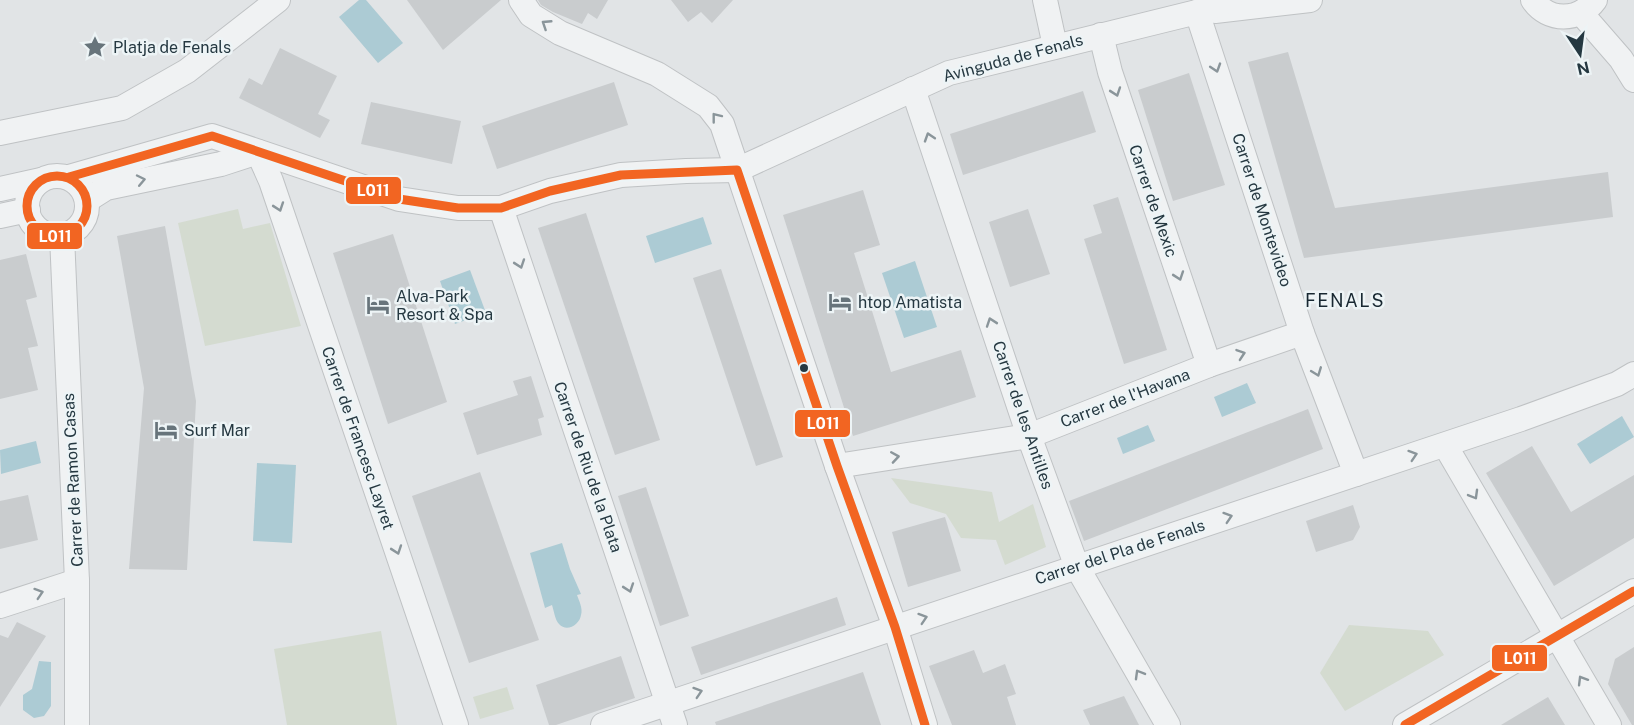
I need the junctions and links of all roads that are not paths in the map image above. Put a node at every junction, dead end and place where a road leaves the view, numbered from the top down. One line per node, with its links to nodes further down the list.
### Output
1 (278, 0): 13 (street)
2 (521, 0): 15 (street, one-way to 2)
3 (1045, 0): 10 (street)
4 (1230, 0): 8 (street, Avinguda de Fenals)
5 (1310, 0): 8 (street, Avinguda de Fenals)
6 (1530, 1): 7 (street)
7 (1588, 7): 11 (street)
8 (1197, 12): 9 (street, Avinguda de Fenals); 24 (street, Carrer de Montevideo, one-way to 24)
9 (1101, 35): 10 (street, Avinguda de Fenals); 25 (street, Carrer de Mexic, one-way to 25)
10 (1054, 46): 12 (street, Avinguda de Fenals)
11 (1634, 80)
12 (913, 89): 15 (street, Avinguda de Fenals); 27 (street, Carrer de les Antilles, one-way to 12)
13 (0, 133)
14 (258, 152): 16 (street); 19 (street, one-way to 14); 20 (street); 39 (street, Carrer de Francesc Layret, one-way to 39)
15 (738, 170): 20 (street); 29 (street)
16 (69, 177): 17 (street); 19 (street)
17 (41, 180): 18 (street); 21 (street)
18 (0, 189)
19 (87, 200): 23 (street)
20 (501, 208): 37 (street, Carrer de Riu de la Plata, one-way to 37)
21 (28, 210): 22 (street); 23 (street)
22 (0, 216)
23 (62, 236): 32 (street, Carrer de Ramon Casas)
24 (1302, 333): 25 (street, Carrer de l'Havana, one-way to 24); 30 (street, Carrer de Montevideo, one-way to 30)
25 (1209, 365): 27 (street, Carrer de l'Havana)
26 (1634, 374): 28 (street, Carrer del Pla de Fenals)
27 (1029, 436): 29 (street, Carrer de l'Havana, one-way to 27); 31 (street, Carrer de les Antilles)
28 (1445, 445): 30 (street, Carrer del Pla de Fenals, one-way to 28); 36 (street, one-way to 36)
29 (837, 466): 35 (street)
30 (1356, 474): 31 (street, Carrer del Pla de Fenals, one-way to 30)
31 (1077, 567): 35 (street, Carrer del Pla de Fenals, one-way to 31); 43 (street, Carrer de les Antilles, one-way to 31)
32 (77, 581): 34 (street, one-way to 32); 38 (street, Carrer de Ramon Casas)
33 (1634, 591): 36 (street)
34 (0, 606)
35 (895, 627): 37 (street, Carrer del Pla de Fenals, one-way to 35); 42 (street)
36 (1555, 636): 44 (street); 45 (street, one-way to 36)
37 (667, 702): 40 (street, Carrer del Pla de Fenals); 41 (street, Carrer de Riu de la Plata)
38 (77, 725)
39 (456, 725)
40 (603, 725)
41 (675, 725)
42 (925, 725)
43 (1168, 725)
44 (1405, 725)
45 (1609, 725)

